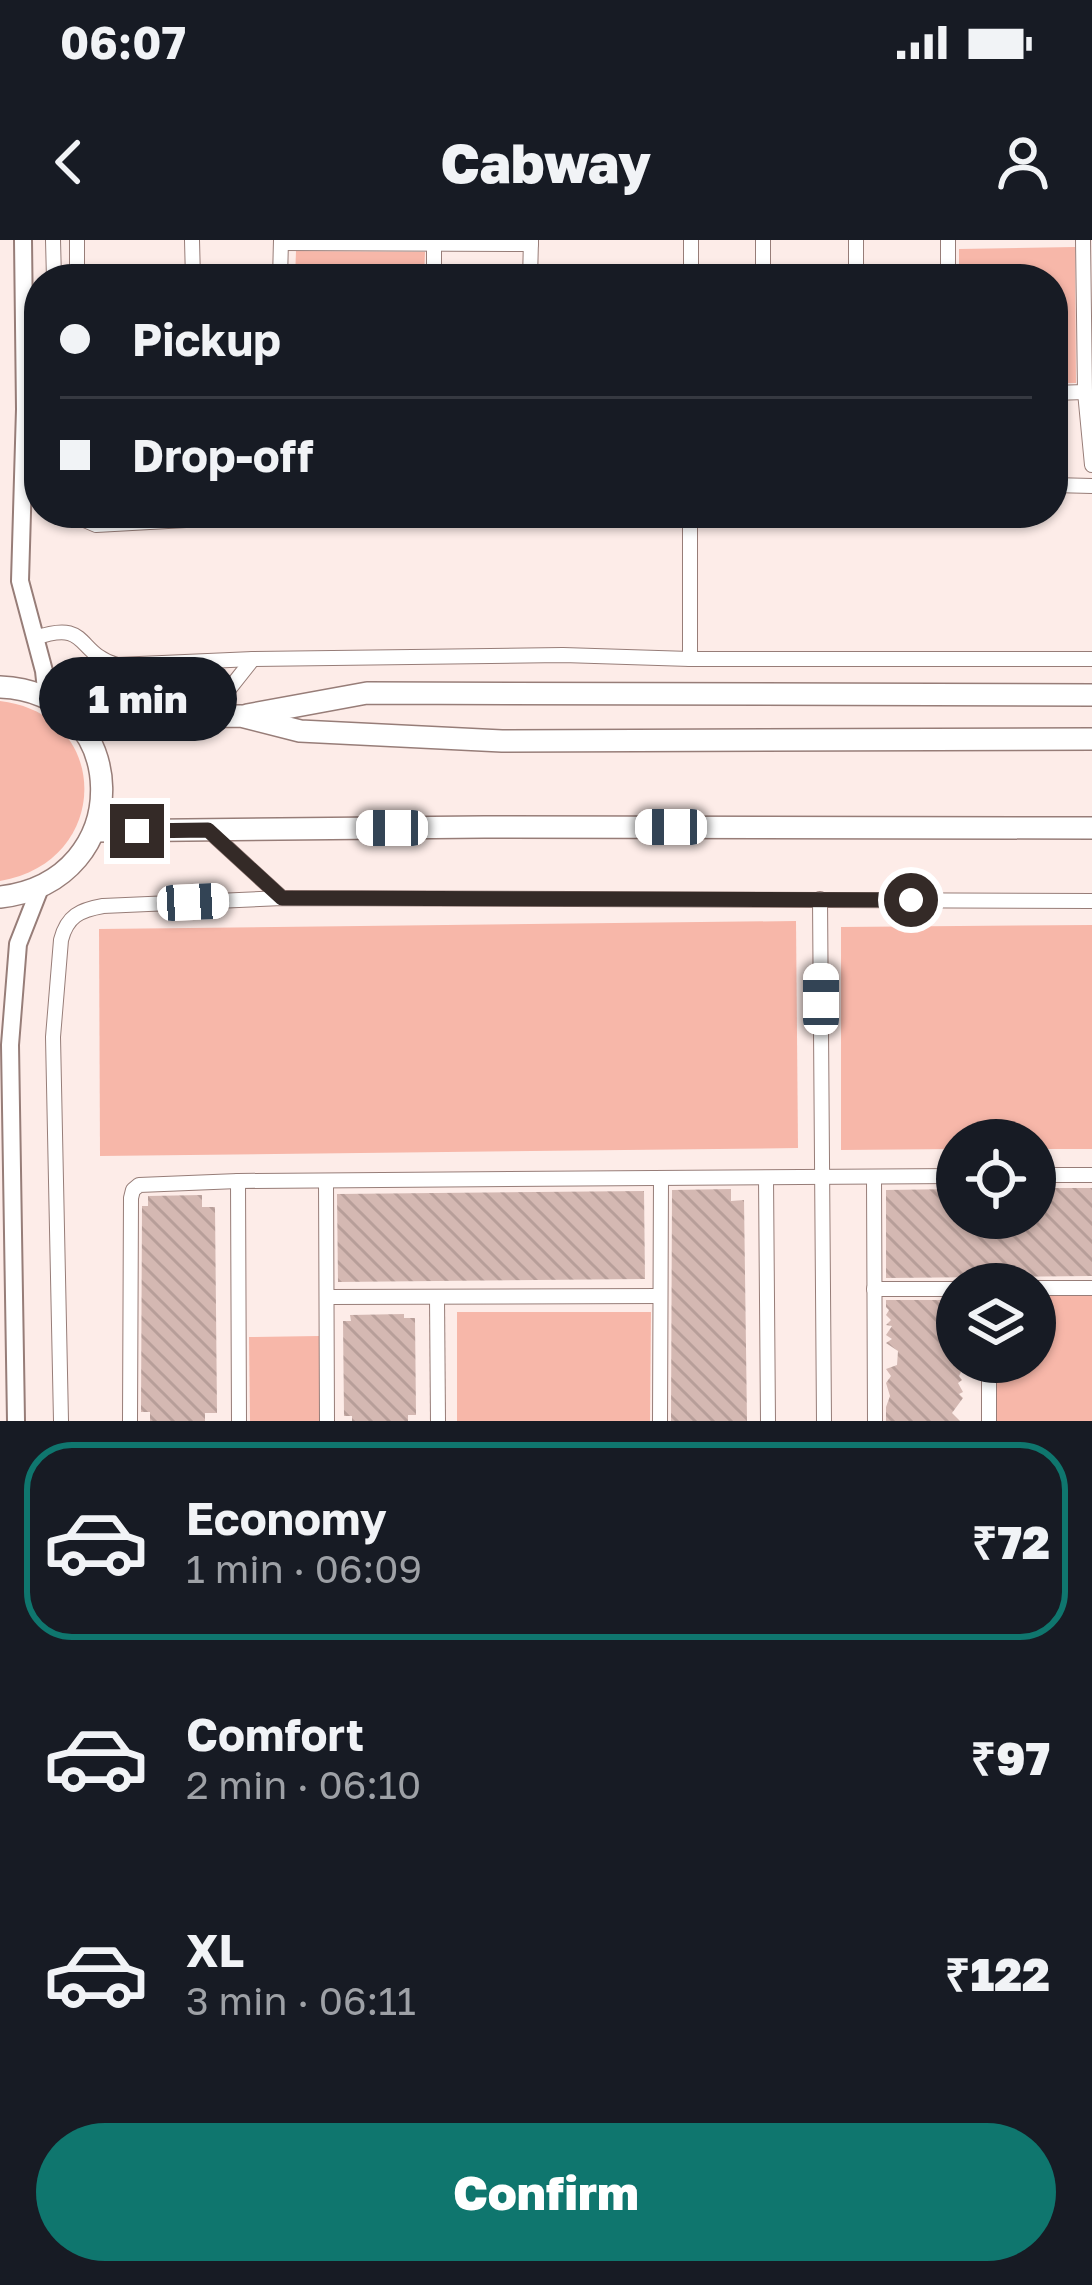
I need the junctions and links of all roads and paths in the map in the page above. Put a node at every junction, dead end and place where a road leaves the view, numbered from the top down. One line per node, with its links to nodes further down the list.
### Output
1 (23, 240): 9 (street)
2 (1083, 240): 7 (street)
3 (281, 242): 5 (street)
4 (531, 242): 5 (street)
5 (434, 245): 6 (street)
6 (434, 264)
7 (1085, 392): 8 (street); 10 (street)
8 (1068, 393)
9 (23, 450): 12 (street)
10 (1092, 465)
11 (690, 528): 15 (street)
12 (35, 638): 14 (street); 18 (street)
13 (1092, 658): 15 (street)
14 (253, 659): 15 (street); 20 (street)
15 (690, 659)
16 (0, 687): 18 (main road)
17 (1092, 695): 19 (main road)
18 (47, 699): 21 (main road)
19 (241, 716): 20 (main road); 22 (main road)
20 (207, 717): 21 (main road)
21 (74, 718): 25 (main road)
22 (1092, 739)
23 (1092, 828): 24 (main road)
24 (208, 830): 25 (main road); 28 (street)
25 (95, 831): 26 (main road)
26 (40, 888): 27 (main road); 48 (street)
27 (0, 896)
28 (282, 898): 29 (street); 49 (street)
29 (820, 899): 30 (street); 36 (street)
30 (1092, 901)
31 (1092, 1174): 32 (street)
32 (1056, 1175)
33 (936, 1176): 34 (street)
34 (874, 1177): 36 (street); 42 (street)
35 (766, 1178): 36 (street); 37 (street); 55 (street)
36 (822, 1178): 56 (street)
37 (661, 1179): 38 (street); 44 (street)
38 (326, 1180): 39 (street); 45 (street)
39 (238, 1181): 50 (street); 51 (street)
40 (1056, 1288): 41 (street)
41 (1092, 1288)
42 (874, 1289): 43 (street); 57 (street)
43 (936, 1289)
44 (660, 1295): 46 (street); 54 (street)
45 (327, 1297): 46 (street); 52 (street)
46 (437, 1297): 53 (street)
47 (989, 1383): 58 (street)
48 (16, 1421)
49 (61, 1421)
50 (130, 1421)
51 (239, 1421)
52 (328, 1421)
53 (438, 1421)
54 (660, 1421)
55 (768, 1421)
56 (824, 1421)
57 (875, 1421)
58 (989, 1421)

